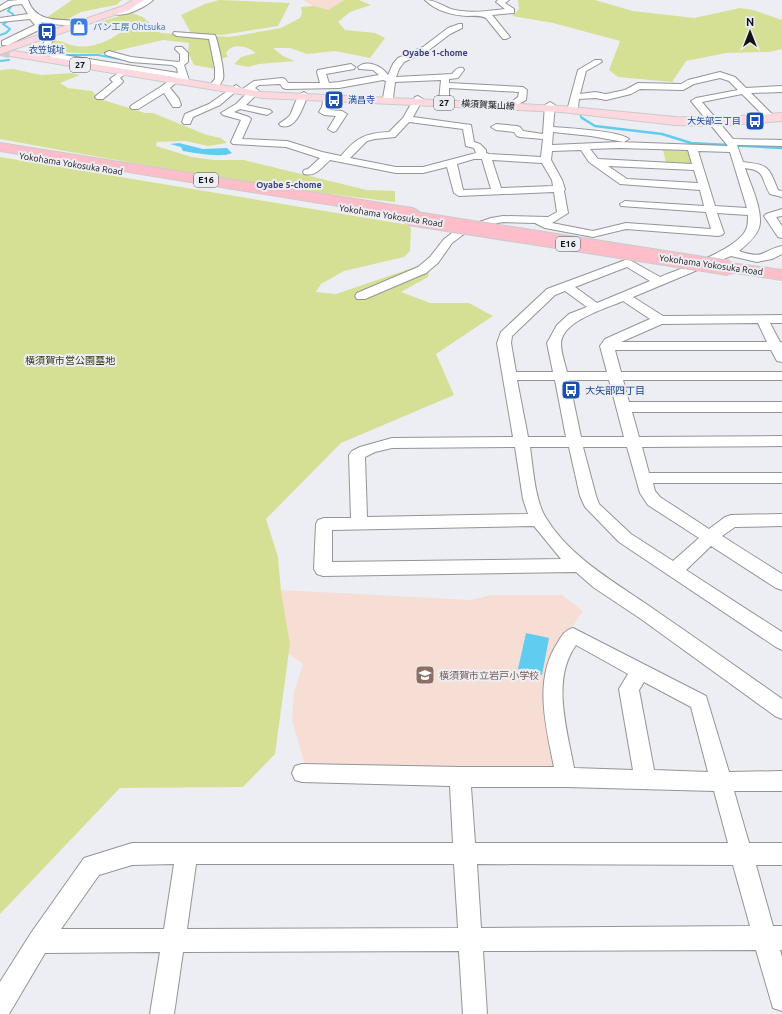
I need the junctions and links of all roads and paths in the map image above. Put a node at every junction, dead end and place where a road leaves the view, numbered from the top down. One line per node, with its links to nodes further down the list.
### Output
1 (130, 0): 10 (main road)
2 (139, 0): 10 (main road)
3 (149, 0): 10 (street)
4 (432, 0): 8 (street)
5 (24, 1): 9 (street); 12 (street)
6 (499, 1): 11 (street)
7 (471, 5): 8 (street)
8 (442, 8): 11 (street)
9 (0, 9)
10 (115, 12): 14 (main road)
11 (484, 14): 18 (street)
12 (34, 17): 13 (street); 14 (street); 20 (street)
13 (1, 21)
14 (82, 23): 16 (main road)
15 (459, 26): 28 (street)
16 (56, 32): 20 (main road); 29 (street)
17 (177, 34): 32 (street)
18 (506, 37)
19 (178, 48): 23 (street)
20 (3, 50): 27 (main road); 29 (main road); 29 (main road, 横須賀葉山線 / 27)
21 (109, 53): 23 (street)
22 (598, 62): 33 (street)
23 (177, 65): 29 (street)
24 (351, 67): 38 (street)
25 (362, 67): 28 (street)
26 (460, 70): 30 (street)
27 (121, 74): 29 (main road); 40 (street)
28 (387, 78): 30 (street); 38 (street); 41 (street)
29 (180, 79): 32 (main road, 横須賀葉山線 / 27); 34 (street); 36 (main road, 横須賀葉山線 / 27)
30 (445, 81): 43 (street); 45 (street)
31 (586, 82): 33 (street)
32 (214, 84): 36 (main road, 横須賀葉山線 / 27)
33 (576, 85): 44 (street)
34 (165, 88): 46 (street); 48 (street)
35 (782, 89): 37 (street)
36 (245, 91): 38 (street); 39 (main road, 横須賀葉山線 / 27); 47 (street); 56 (street)
37 (744, 91): 44 (street); 52 (street); 55 (street)
38 (327, 93): 39 (main road, 横須賀葉山線 / 27); 41 (main road, 横須賀葉山線 / 27); 42 (main road, 横須賀葉山線 / 27); 59 (street)
39 (303, 96): 57 (street)
40 (100, 97)
41 (388, 98): 42 (main road, 横須賀葉山線 / 27)
42 (418, 100): 43 (main road, 横須賀葉山線 / 27); 49 (main road, 横須賀葉山線 / 27); 54 (street)
43 (444, 100): 45 (main road, 横須賀葉山線 / 27)
44 (574, 101): 49 (main road, 横須賀葉山線 / 27); 55 (main road, 横須賀葉山線 / 27)
45 (515, 103): 49 (main road, 横須賀葉山線 / 27)
46 (176, 105)
47 (239, 106): 50 (street); 69 (street)
48 (135, 107)
49 (550, 107): 55 (main road, 横須賀葉山線 / 27); 60 (street)
50 (267, 112)
51 (782, 114): 52 (main road, 横須賀葉山線 / 27)
52 (768, 115): 55 (main road, 横須賀葉山線 / 27)
53 (782, 117): 55 (main road, 横須賀葉山線 / 27)
54 (407, 119): 70 (street); 71 (street)
55 (712, 120): 63 (street)
56 (187, 122)
57 (284, 124)
58 (496, 127): 60 (street)
59 (333, 129)
60 (548, 132): 62 (street); 66 (street)
61 (0, 145): 87 (highway, Yokohama Yokosuka Road / E16)
62 (638, 146): 64 (street); 67 (street)
63 (732, 146): 65 (street); 67 (street); 75 (street)
64 (584, 147): 66 (street); 74 (street)
65 (776, 147)
66 (547, 148): 72 (street)
67 (692, 148): 76 (street)
68 (0, 152): 87 (highway, Yokohama Yokosuka Road / E16)
69 (328, 156): 71 (street); 77 (street)
70 (483, 156): 72 (street); 73 (street); 81 (street)
71 (344, 159): 73 (street)
72 (546, 160): 80 (street)
73 (451, 162): 81 (street)
74 (596, 162): 76 (street); 78 (street)
75 (739, 164): 82 (street); 85 (street)
76 (697, 167): 79 (street)
77 (308, 172)
78 (624, 182): 79 (street); 83 (street)
79 (703, 187): 84 (street)
80 (560, 189): 81 (street); 88 (street)
81 (497, 192)
82 (782, 194)
83 (625, 204): 84 (street); 89 (street)
84 (710, 209): 85 (street); 89 (street)
85 (754, 212): 92 (street)
86 (782, 212): 90 (street)
87 (410, 216): 92 (highway, Yokohama Yokosuka Road / E16, bridge)
88 (537, 220): 89 (street); 96 (street)
89 (626, 226)
90 (782, 235)
91 (782, 249): 92 (street)
92 (730, 261): 93 (highway, Yokohama Yokosuka Road / E16); 94 (street)
93 (781, 274)
94 (659, 282): 95 (street); 97 (street)
95 (566, 286): 98 (street); 104 (street)
96 (361, 296)
97 (623, 296): 98 (street); 101 (street)
98 (596, 308): 105 (street)
99 (762, 319): 100 (street); 101 (street); 103 (street)
100 (782, 319)
101 (660, 320): 102 (street)
102 (607, 346): 103 (street); 106 (street)
103 (780, 350)
104 (509, 376): 105 (street); 112 (street)
105 (560, 376): 106 (street); 113 (street)
106 (614, 376): 107 (street); 109 (street)
107 (782, 376)
108 (782, 407): 109 (street)
109 (623, 408): 111 (street)
110 (782, 441): 111 (street)
111 (632, 442): 113 (street); 114 (street)
112 (522, 443): 113 (street); 116 (street); 117 (street)
113 (575, 443): 121 (street)
114 (643, 478): 115 (street); 119 (street)
115 (782, 478)
116 (538, 520): 117 (street); 120 (street)
117 (359, 522): 120 (street)
118 (778, 523): 119 (street)
119 (711, 536): 121 (street); 122 (street)
120 (579, 565): 125 (street)
121 (674, 571): 123 (street)
122 (782, 583)
123 (782, 642)
124 (640, 671): 128 (street); 129 (street); 131 (street)
125 (782, 710)
126 (302, 773): 127 (street)
127 (460, 777): 128 (street); 133 (street)
128 (566, 777): 129 (street)
129 (645, 779): 131 (street)
130 (782, 781): 131 (street)
131 (721, 782): 134 (street)
132 (187, 853): 133 (street); 138 (street); 139 (street)
133 (465, 854): 134 (street); 137 (street)
134 (742, 854): 135 (street); 136 (street)
135 (782, 854)
136 (773, 938): 137 (street); 140 (street)
137 (470, 939): 139 (street); 143 (street)
138 (39, 941): 139 (street); 141 (street)
139 (174, 941): 142 (street)
140 (782, 999)
141 (0, 1005)
142 (162, 1014)
143 (475, 1014)

